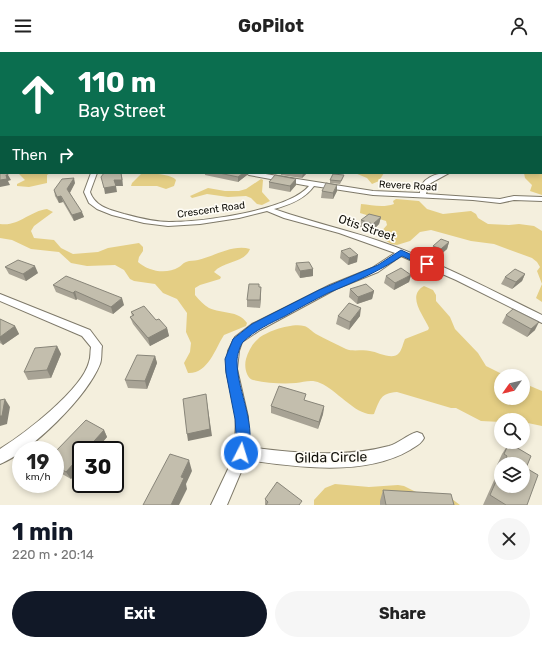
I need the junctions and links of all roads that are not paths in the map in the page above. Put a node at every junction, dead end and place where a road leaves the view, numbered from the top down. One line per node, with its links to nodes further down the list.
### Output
1 (94, 174): 7 (street, Crescent Road)
2 (255, 174): 4 (street, Revere Road)
3 (444, 174): 5 (street)
4 (313, 184): 5 (street, Revere Road); 7 (street, Crescent Road)
5 (423, 196): 6 (street, Revere Road)
6 (542, 199)
7 (268, 209): 8 (street, Otis Street)
8 (401, 252): 10 (street, Otis Street); 12 (street)
9 (0, 297): 13 (street)
10 (542, 318)
11 (417, 438): 12 (street, Gilda Circle)
12 (241, 453): 14 (street)
13 (0, 457)
14 (219, 505)

